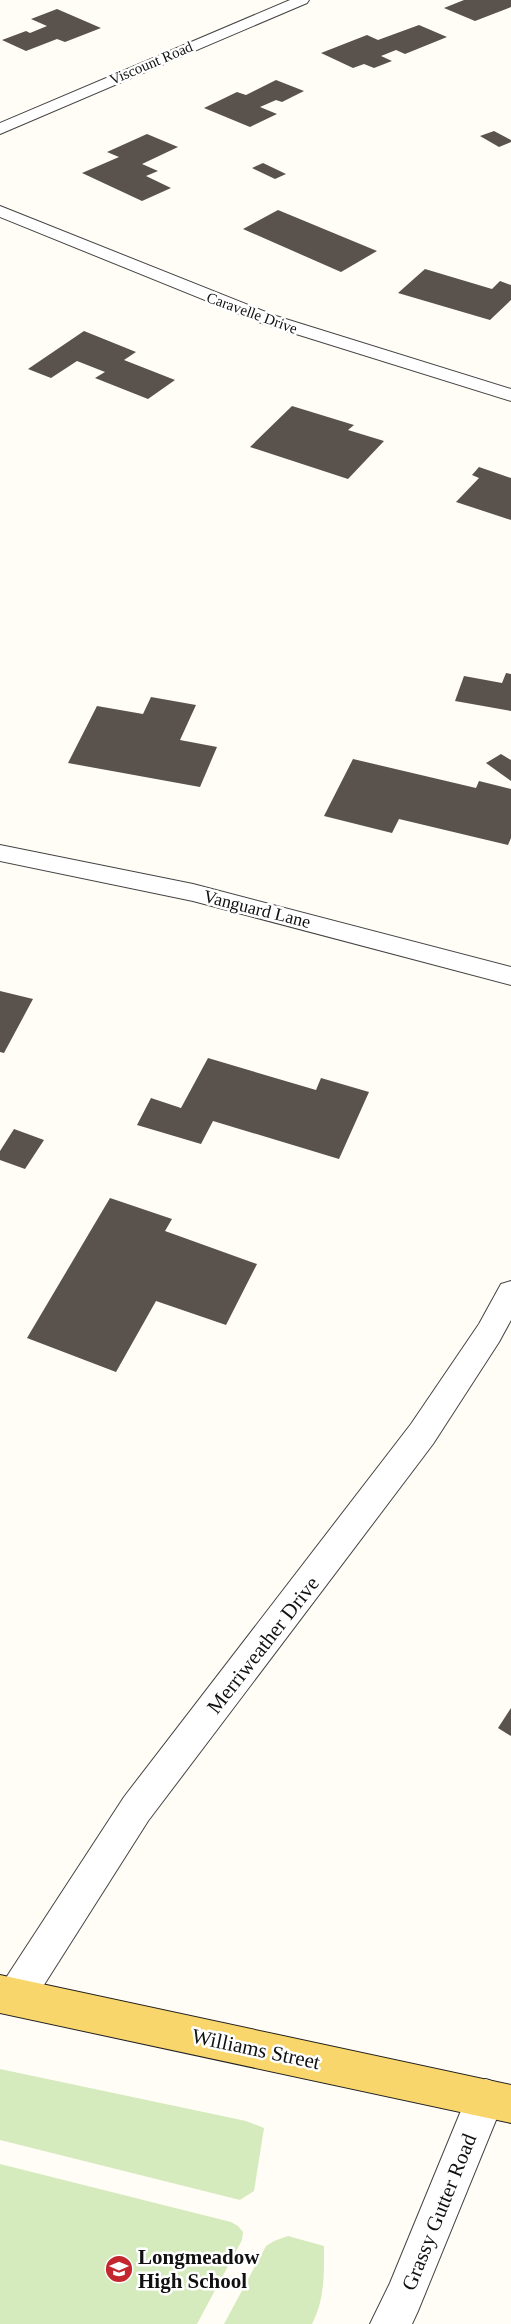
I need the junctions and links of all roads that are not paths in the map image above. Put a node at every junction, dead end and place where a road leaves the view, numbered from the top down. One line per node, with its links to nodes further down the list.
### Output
1 (302, 0): 2 (street, Viscount Road)
2 (0, 129)
3 (0, 211): 4 (street, Caravelle Drive)
4 (511, 395)
5 (0, 853): 6 (street, Vanguard Lane)
6 (511, 976)
7 (511, 1293): 8 (street, Merriweather Drive)
8 (8, 1996): 9 (main road, Williams Street)
9 (498, 2101): 10 (street, Grassy Gutter Road)
10 (390, 2324)

